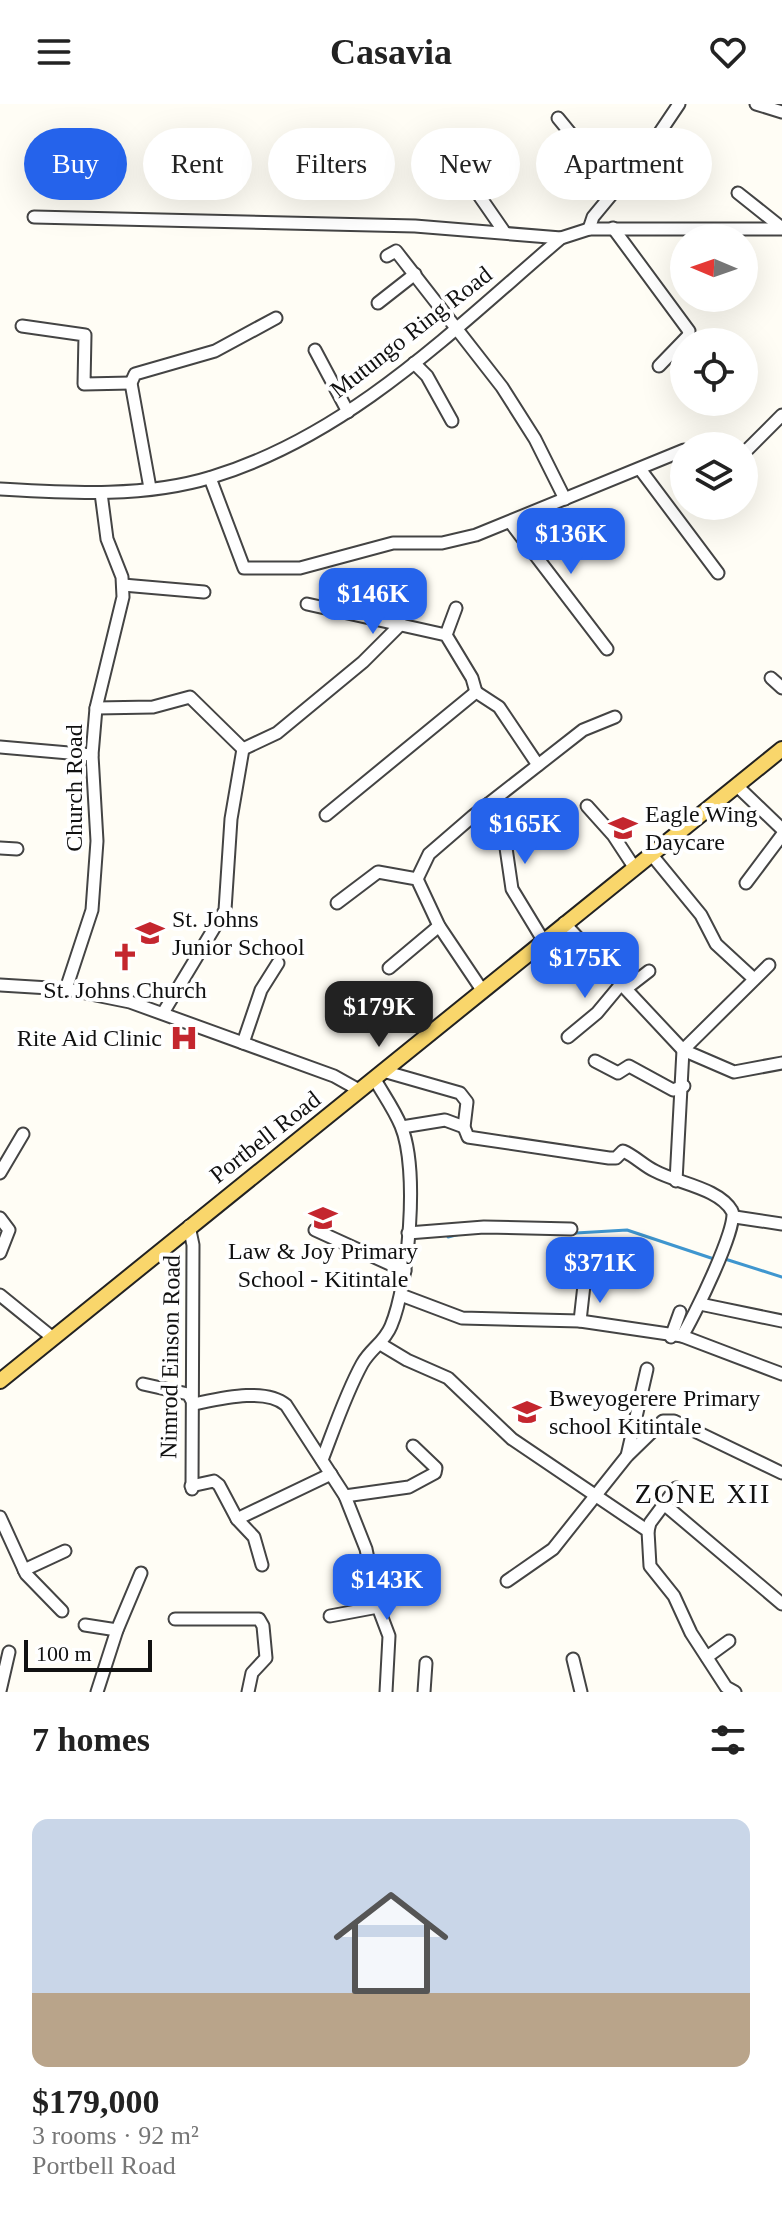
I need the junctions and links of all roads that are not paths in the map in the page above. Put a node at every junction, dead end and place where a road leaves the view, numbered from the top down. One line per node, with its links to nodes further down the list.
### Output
1 (679, 104): 6 (street)
2 (756, 104): 3 (street)
3 (782, 112)
4 (558, 118): 5 (street)
5 (566, 128)
6 (661, 128)
7 (738, 193): 11 (street)
8 (482, 200): 13 (street)
9 (607, 200): 12 (street)
10 (34, 217): 13 (street)
11 (613, 228): 12 (street); 23 (street)
12 (589, 229): 14 (street)
13 (503, 230): 14 (street)
14 (561, 238): 20 (street, Mutungo Ring Road)
15 (387, 256): 16 (street)
16 (415, 274): 17 (street); 20 (street)
17 (378, 303)
18 (276, 318): 24 (street)
19 (22, 326): 24 (street)
20 (454, 329): 22 (street, Mutungo Ring Road); 35 (street)
21 (315, 350): 25 (street)
22 (414, 363): 25 (street, Mutungo Ring Road); 27 (street)
23 (659, 366)
24 (131, 383): 32 (street)
25 (348, 412): 31 (street, Mutungo Ring Road)
26 (782, 415): 28 (street)
27 (452, 421)
28 (758, 439)
29 (670, 456): 30 (street)
30 (640, 469): 35 (street); 37 (street)
31 (210, 478): 32 (street, Mutungo Ring Road); 36 (street)
32 (150, 488): 34 (street, Mutungo Ring Road)
33 (0, 489): 34 (street, Mutungo Ring Road)
34 (101, 493): 38 (street, Church Road)
35 (565, 499): 36 (street)
36 (510, 522): 44 (street)
37 (718, 573)
38 (123, 585): 39 (street); 48 (street, Church Road)
39 (204, 592)
40 (307, 604): 42 (street)
41 (456, 608): 43 (street)
42 (401, 624): 43 (street); 51 (street)
43 (446, 635): 47 (street)
44 (607, 649)
45 (771, 678): 46 (street)
46 (782, 688)
47 (476, 692): 54 (street); 58 (street)
48 (96, 708): 51 (street); 53 (street, Church Road)
49 (615, 717): 54 (street)
50 (0, 747): 53 (street)
51 (243, 749): 79 (street)
52 (782, 749): 55 (main road, Portbell Road)
53 (92, 755): 77 (street, Church Road)
54 (538, 765): 56 (street)
55 (737, 786): 59 (street); 62 (main road, Portbell Road)
56 (488, 804): 64 (street); 69 (street)
57 (587, 806): 63 (street)
58 (326, 815)
59 (782, 832): 65 (street)
60 (0, 848): 61 (street)
61 (17, 849)
62 (651, 854): 63 (main road, Portbell Road); 74 (street)
63 (634, 867): 67 (main road, Portbell Road)
64 (417, 879): 66 (street); 68 (street)
65 (746, 883)
66 (337, 903)
67 (564, 923): 69 (main road, Portbell Road); 76 (street)
68 (439, 926): 72 (street); 78 (street)
69 (543, 940): 78 (main road, Portbell Road)
70 (278, 963): 81 (street)
71 (769, 965): 74 (street)
72 (389, 968)
73 (649, 971): 76 (street)
74 (754, 979): 82 (street)
75 (0, 985): 77 (street)
76 (625, 986): 80 (street); 82 (street)
77 (66, 989): 79 (street)
78 (482, 990): 85 (main road, Portbell Road)
79 (163, 1013): 81 (street)
80 (568, 1037)
81 (243, 1043): 87 (street)
82 (683, 1050): 84 (street); 86 (street)
83 (595, 1061): 86 (street)
84 (782, 1063)
85 (378, 1074): 87 (main road, Portbell Road); 88 (street); 89 (street)
86 (684, 1086): 92 (street)
87 (359, 1090): 96 (main road, Portbell Road)
88 (402, 1127): 89 (street); 99 (street)
89 (464, 1127): 92 (street)
90 (23, 1134): 91 (street)
91 (0, 1173)
92 (676, 1181): 93 (street)
93 (735, 1217): 95 (street); 105 (street)
94 (0, 1218): 100 (street)
95 (782, 1224)
96 (189, 1226): 110 (main road, Portbell Road); 116 (street, Nimrod Einson Road)
97 (571, 1229): 99 (street)
98 (315, 1230): 101 (street)
99 (408, 1233): 101 (street)
100 (0, 1253)
101 (405, 1271): 104 (street)
102 (584, 1285): 107 (street)
103 (0, 1295): 110 (street)
104 (401, 1295): 107 (street); 111 (street)
105 (700, 1304): 108 (street); 109 (street)
106 (680, 1312): 109 (street)
107 (580, 1321): 109 (street)
108 (782, 1321)
109 (676, 1337): 113 (street)
110 (53, 1338): 114 (main road, Portbell Road)
111 (382, 1345): 119 (street); 123 (street)
112 (647, 1369): 118 (street)
113 (782, 1374)
114 (0, 1381)
115 (143, 1384): 116 (street)
116 (194, 1404): 119 (street); 127 (street, Nimrod Einson Road)
117 (413, 1446): 124 (street)
118 (627, 1456): 120 (street); 123 (street)
119 (322, 1460): 121 (street)
120 (782, 1473)
121 (331, 1474): 124 (street); 127 (street)
122 (676, 1488): 125 (street)
123 (594, 1495): 128 (street); 134 (street)
124 (345, 1496): 136 (street)
125 (665, 1505): 128 (street); 135 (street)
126 (0, 1517): 131 (street)
127 (237, 1519): 130 (street)
128 (648, 1531): 144 (street)
129 (65, 1551): 131 (street)
130 (262, 1565)
131 (24, 1570): 137 (street)
132 (141, 1573): 141 (street)
133 (426, 1577): 136 (street)
134 (507, 1581)
135 (782, 1604)
136 (378, 1607): 138 (street); 150 (street)
137 (62, 1611)
138 (330, 1616)
139 (175, 1619): 149 (street)
140 (85, 1625): 141 (street)
141 (117, 1630): 148 (street)
142 (729, 1641): 144 (street)
143 (9, 1652): 147 (street)
144 (707, 1657): 153 (street)
145 (573, 1659): 152 (street)
146 (426, 1663): 151 (street)
147 (0, 1691)
148 (97, 1692)
149 (248, 1692)
150 (386, 1692)
151 (424, 1692)
152 (581, 1692)
153 (735, 1692)

